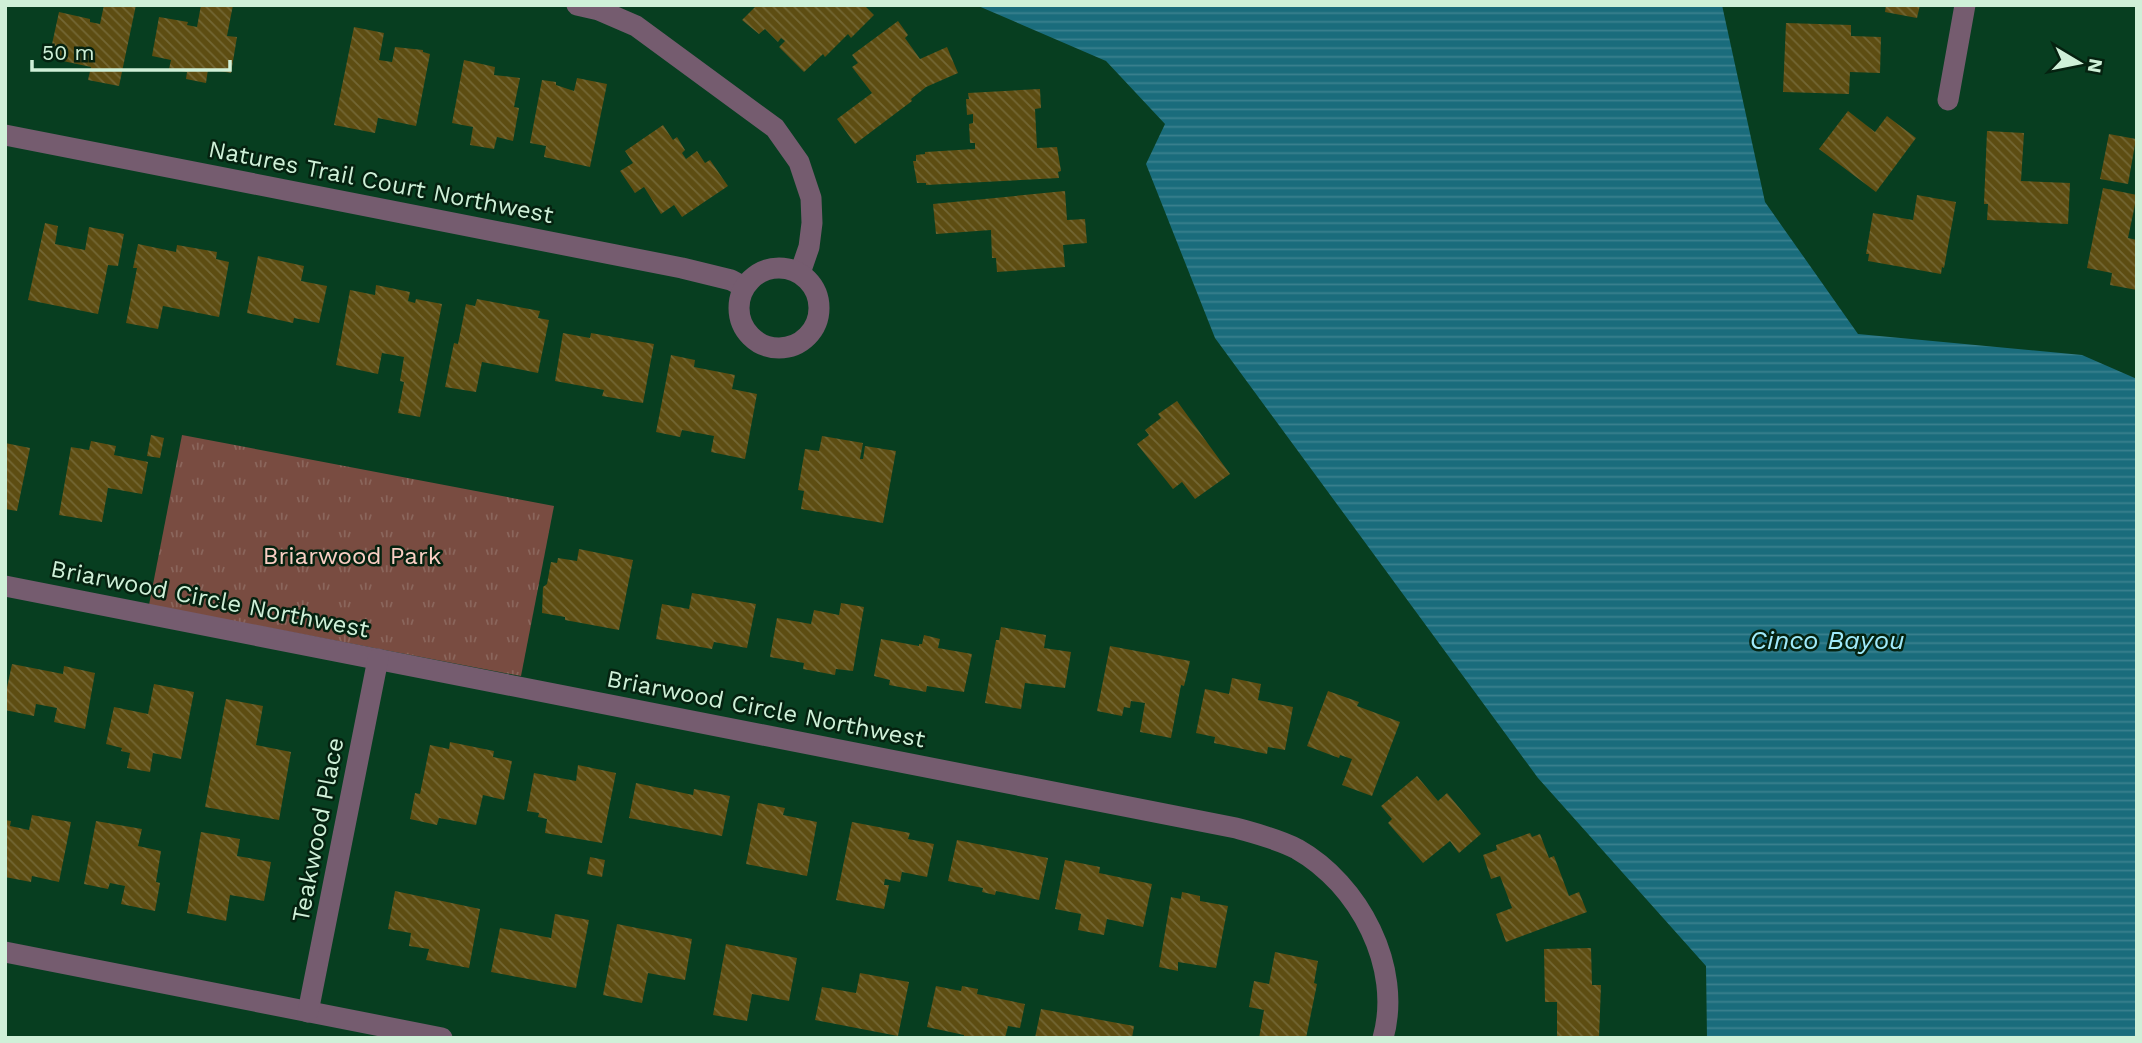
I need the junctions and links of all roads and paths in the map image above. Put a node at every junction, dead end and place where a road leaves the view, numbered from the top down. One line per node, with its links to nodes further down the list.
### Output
1 (577, 5): 5 (street)
2 (1965, 5): 3 (street)
3 (1948, 100)
4 (5, 135): 6 (street, Natures Trail Court Northwest)
5 (800, 273): 6 (street); 6 (street)
6 (744, 286)
7 (5, 586): 8 (street, Briarwood Circle Northwest)
8 (378, 659): 10 (street, Teakwood Place); 12 (street, Briarwood Circle Northwest)
9 (5, 952): 10 (street)
10 (308, 1012): 11 (street)
11 (442, 1038)
12 (1383, 1038)

